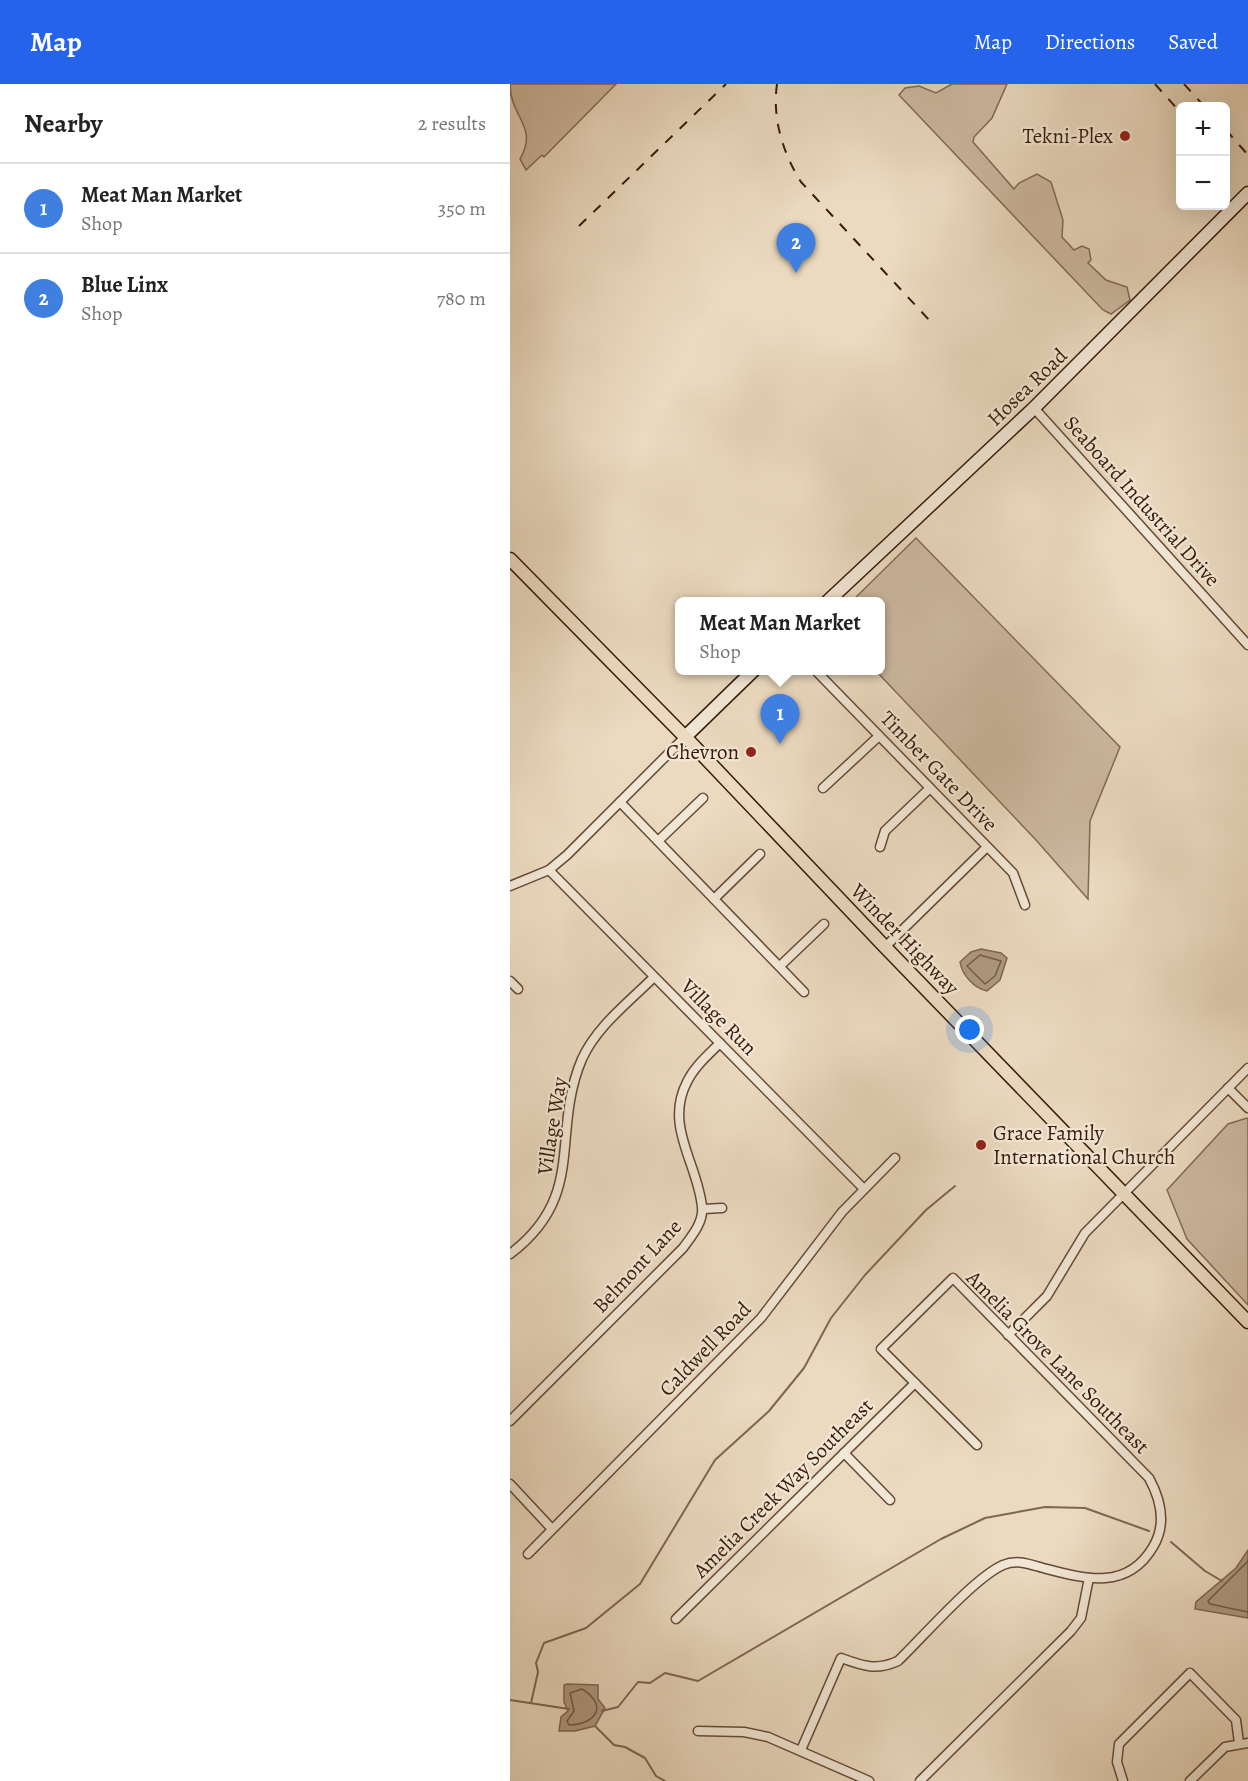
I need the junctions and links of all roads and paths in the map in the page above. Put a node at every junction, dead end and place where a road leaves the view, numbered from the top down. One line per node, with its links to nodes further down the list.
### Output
1 (1248, 193): 2 (street, Hosea Road)
2 (1034, 408): 4 (street, Hosea Road); 5 (street, Seaboard Industrial Drive)
3 (510, 559): 9 (main road, Winder Highway)
4 (832, 597)
5 (1248, 645)
6 (749, 675): 9 (street)
7 (820, 675): 8 (street, Timber Gate Drive)
8 (879, 736): 10 (street); 11 (street, Timber Gate Drive)
9 (685, 737): 13 (street); 23 (main road, Winder Highway)
10 (823, 788)
11 (930, 788): 15 (street); 16 (street, Timber Gate Drive)
12 (703, 798): 14 (street)
13 (620, 802): 14 (street); 18 (street)
14 (658, 842): 20 (street)
15 (880, 847)
16 (987, 847): 21 (street, Timber Gate Drive); 23 (street)
17 (760, 854): 20 (street)
18 (549, 870): 19 (street); 25 (street, Village Run)
19 (510, 886)
20 (714, 899): 24 (street)
21 (1025, 904)
22 (824, 924): 24 (street)
23 (885, 947): 35 (main road, Winder Highway)
24 (780, 966): 28 (street)
25 (654, 977): 29 (street, Village Run); 38 (street, Village Way)
26 (510, 981): 27 (street)
27 (518, 989)
28 (804, 992)
29 (720, 1043): 34 (street, Village Run); 37 (street, Belmont Lane)
30 (1248, 1068): 31 (street)
31 (1228, 1088): 32 (street); 35 (street)
32 (1248, 1108)
33 (895, 1158): 34 (street, Caldwell Road)
34 (863, 1188): 47 (street, Caldwell Road)
35 (1123, 1193): 39 (main road, Winder Highway); 40 (street)
36 (722, 1208): 37 (street)
37 (703, 1209): 42 (street, Belmont Lane)
38 (510, 1254)
39 (1248, 1322)
40 (1008, 1335): 41 (street, Amelia Grove Lane Southeast); 49 (street, Amelia Grove Lane Southeast)
41 (915, 1383): 43 (street, Amelia Grove Lane Southeast); 44 (street, Amelia Creek Way Southeast)
42 (510, 1421)
43 (977, 1445)
44 (844, 1454): 46 (street); 50 (street, Amelia Creek Way Southeast)
45 (510, 1484): 47 (street)
46 (890, 1500)
47 (552, 1528): 48 (street, Caldwell Road)
48 (528, 1554)
49 (1089, 1578): 53 (street, Amelia Grove Lane Southeast); 55 (street)
50 (676, 1619)
51 (698, 1731): 53 (street)
52 (1244, 1743): 56 (street); 57 (street)
53 (801, 1750): 54 (street)
54 (869, 1781)
55 (920, 1781)
56 (1123, 1781)
57 (1190, 1781)

